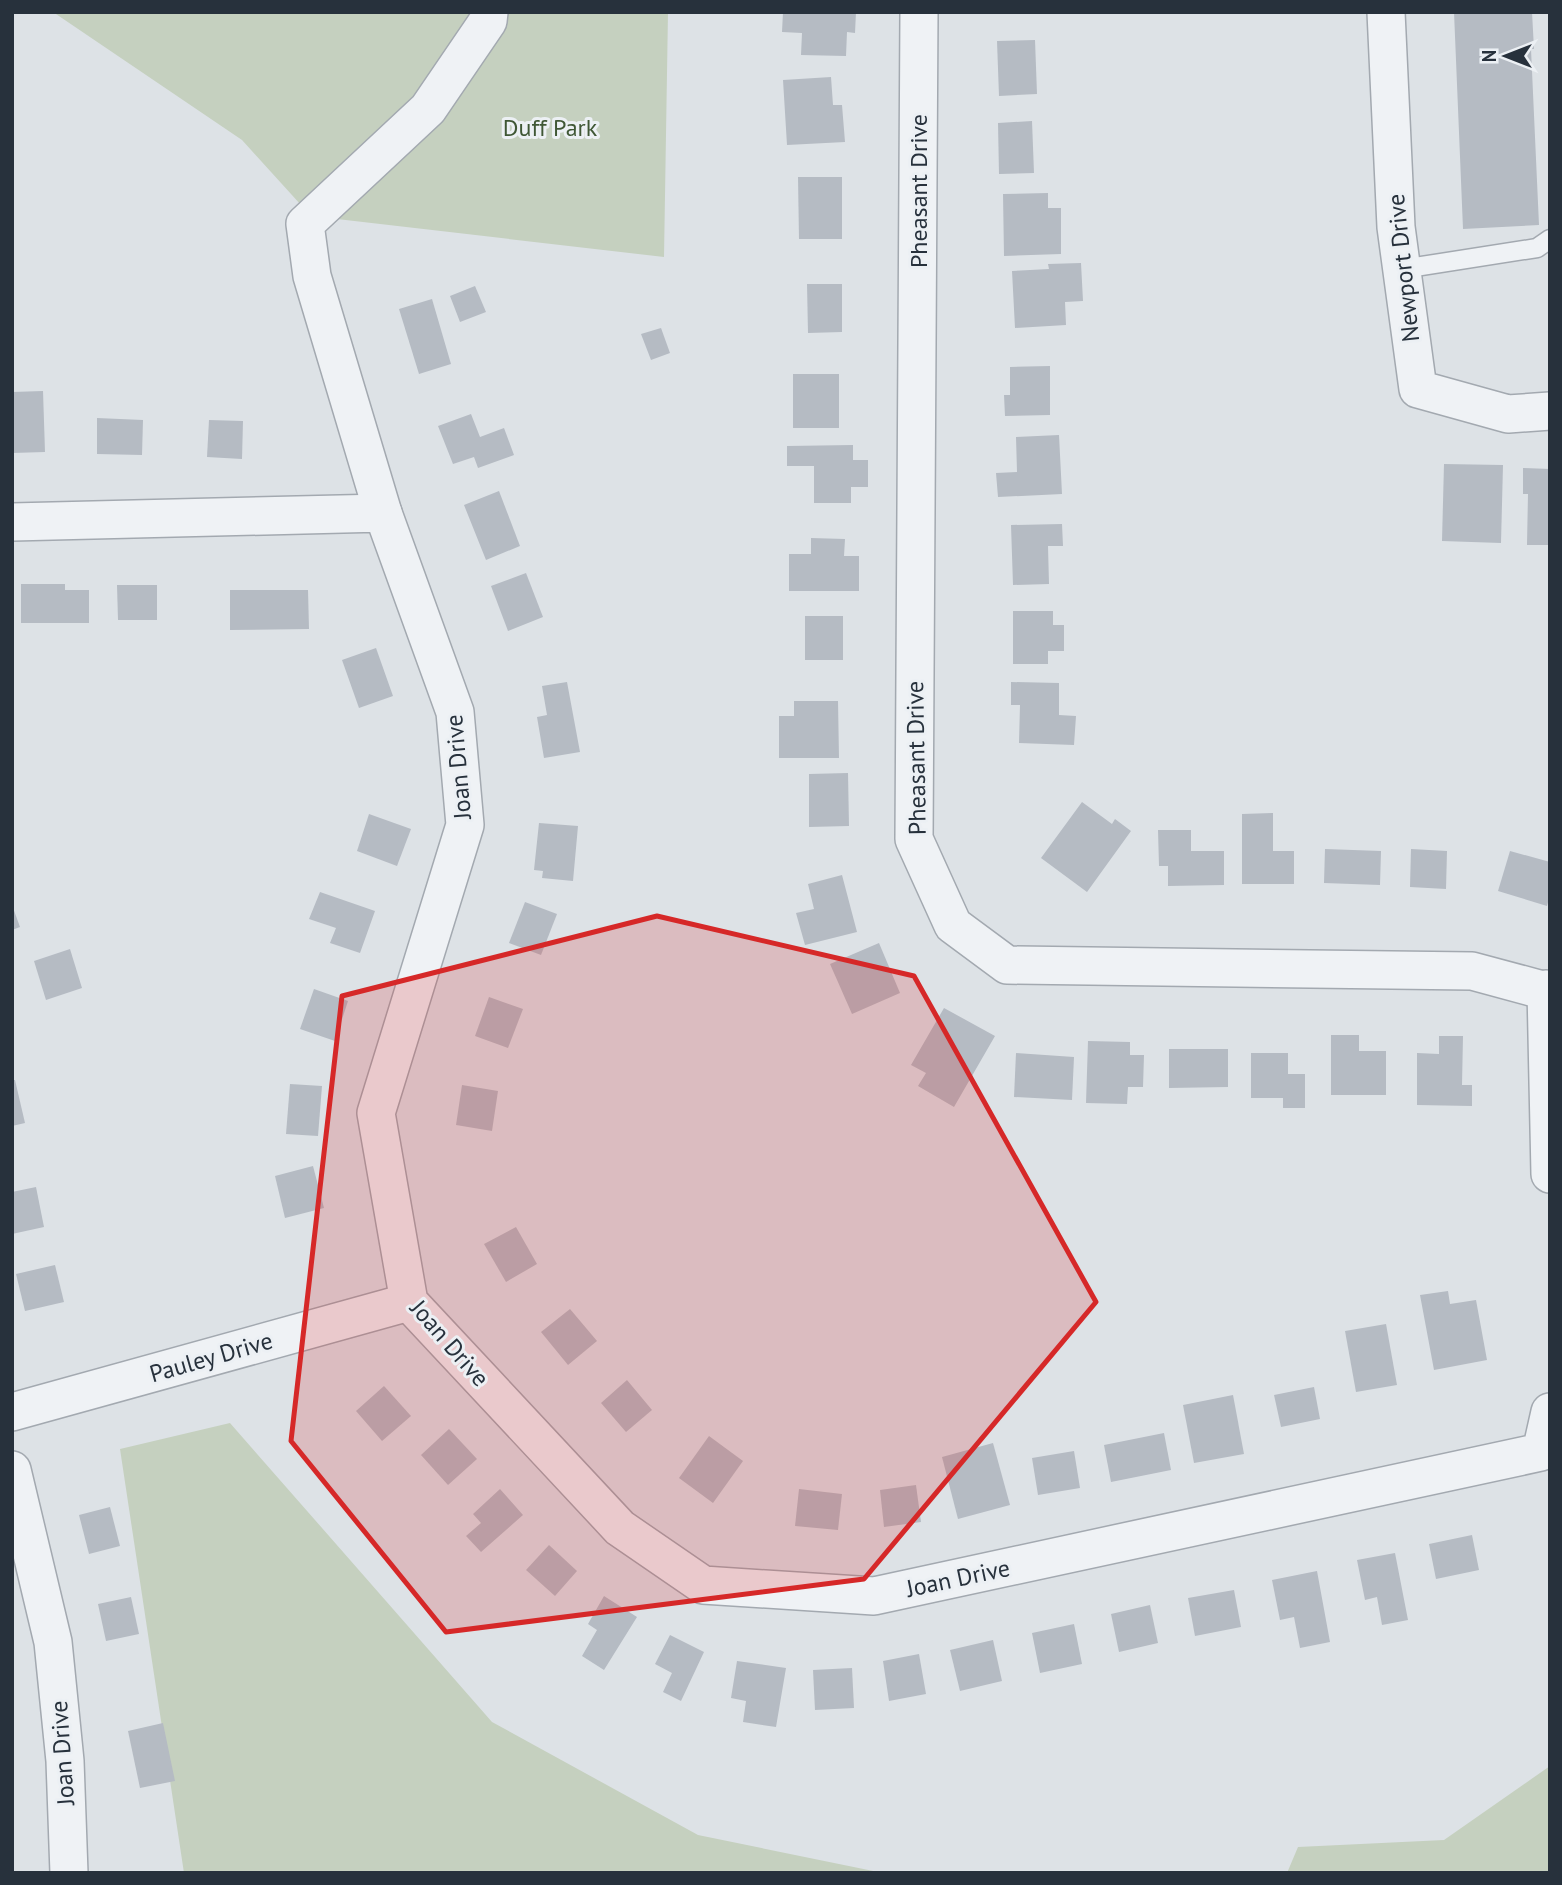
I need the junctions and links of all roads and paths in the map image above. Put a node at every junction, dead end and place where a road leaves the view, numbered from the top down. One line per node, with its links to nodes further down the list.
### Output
1 (489, 12): 7 (street, Joan Drive)
2 (919, 12): 9 (street, Pheasant Drive)
3 (1386, 12): 5 (street, Newport Drive)
4 (1550, 239): 5 (lane)
5 (1402, 269): 6 (street, Newport Drive)
6 (1550, 411)
7 (383, 513): 8 (street); 11 (street, Joan Drive)
8 (12, 522)
9 (1548, 991): 10 (street)
10 (1550, 1174)
11 (409, 1302): 12 (street, Pauley Drive); 13 (street, Joan Drive)
12 (12, 1412)
13 (1550, 1412)
14 (12, 1470): 15 (street, Joan Drive)
15 (69, 1873)

